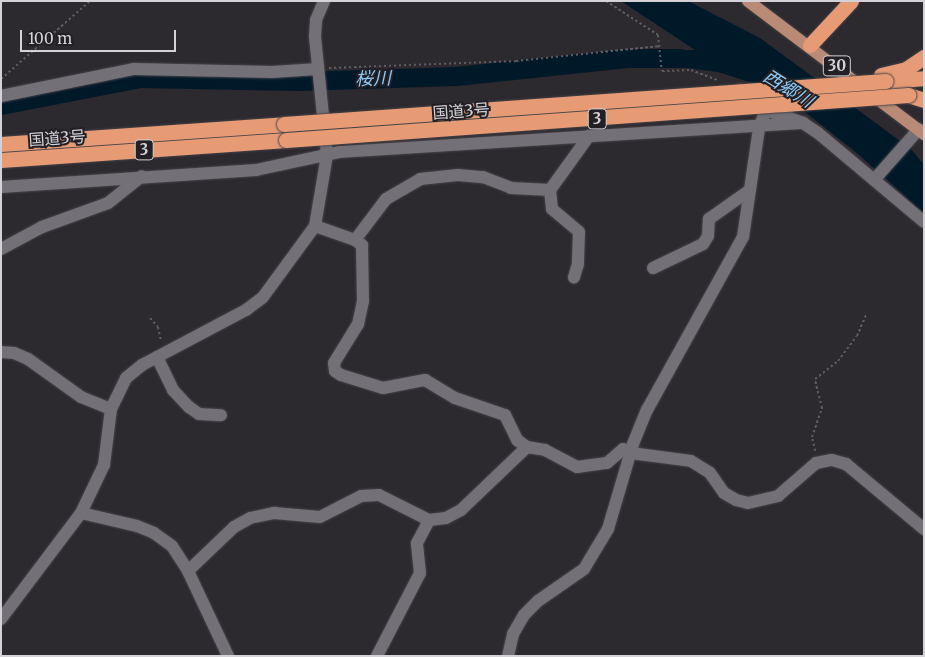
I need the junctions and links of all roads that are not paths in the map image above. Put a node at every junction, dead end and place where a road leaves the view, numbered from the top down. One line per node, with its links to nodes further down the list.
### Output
1 (324, 1): 6 (street)
2 (748, 1): 4 (main road, 30)
3 (851, 1): 4 (highway)
4 (810, 44): 17 (main road, 30)
5 (924, 57): 7 (highway)
6 (320, 76): 12 (street); 20 (street)
7 (883, 78): 8 (highway); 19 (highway, 国道3号 / 3, bridge)
8 (924, 78)
9 (733, 87): 14 (street)
10 (924, 93): 11 (highway, 国道3号 / 3)
11 (908, 95): 13 (highway); 21 (highway, 国道3号 / 3, bridge)
12 (1, 96)
13 (924, 100)
14 (766, 110): 15 (street); 16 (street)
15 (803, 123): 16 (street); 23 (street)
16 (759, 128): 18 (street); 26 (street)
17 (921, 132): 23 (street)
18 (589, 136): 20 (street); 25 (street)
19 (1, 144)
20 (327, 155): 22 (street); 28 (street)
21 (1, 160)
22 (142, 176): 24 (street); 30 (street)
23 (874, 180): 27 (street)
24 (1, 187)
25 (550, 190): 29 (street); 32 (street)
26 (750, 190): 31 (street); 38 (street)
27 (924, 222)
28 (315, 226): 29 (street); 34 (street)
29 (355, 240): 37 (street)
30 (1, 250)
31 (653, 268)
32 (574, 277)
33 (1, 352): 35 (street)
34 (158, 356): 35 (street); 36 (street)
35 (110, 409): 39 (street)
36 (221, 415)
37 (527, 447): 38 (street); 40 (street)
38 (632, 450): 41 (street); 46 (street)
39 (81, 513): 42 (street); 43 (street)
40 (429, 520): 42 (street); 45 (street)
41 (924, 529)
42 (188, 571): 44 (street)
43 (1, 619)
44 (228, 656)
45 (377, 656)
46 (508, 656)

